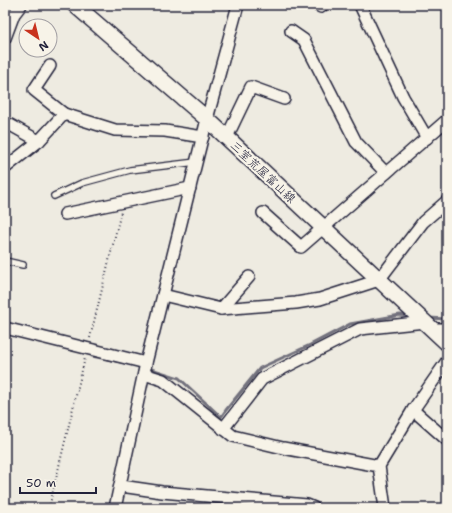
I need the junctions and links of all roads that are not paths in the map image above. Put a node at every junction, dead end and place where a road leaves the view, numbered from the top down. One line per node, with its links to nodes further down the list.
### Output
1 (21, 5): 6 (street)
2 (75, 5): 10 (main road, 三室荒屋富山線)
3 (238, 5): 10 (street)
4 (360, 5): 15 (street)
5 (291, 31): 19 (street)
6 (5, 38)
7 (50, 66): 9 (street)
8 (284, 99): 14 (street)
9 (64, 114): 13 (street); 16 (street)
10 (207, 119): 13 (street); 14 (main road, 三室荒屋富山線)
11 (447, 120): 15 (street)
12 (5, 122): 16 (street)
13 (203, 137): 17 (street)
14 (227, 137): 25 (main road, 三室荒屋富山線)
15 (427, 138): 19 (street)
16 (39, 141): 18 (street)
17 (196, 162): 20 (street); 21 (lane)
18 (5, 168)
19 (386, 173): 25 (street)
20 (190, 188): 24 (street); 30 (street)
21 (54, 196)
22 (447, 201): 29 (street)
23 (263, 213): 25 (street)
24 (65, 214)
25 (322, 227): 29 (main road, 三室荒屋富山線)
26 (5, 261): 27 (lane)
27 (23, 265)
28 (249, 277): 31 (street)
29 (379, 280): 31 (street); 32 (main road, 三室荒屋富山線)
30 (163, 295): 31 (street); 37 (street)
31 (221, 309)
32 (428, 326): 34 (street); 35 (main road, 三室荒屋富山線); 39 (street)
33 (5, 328): 37 (street)
34 (447, 329)
35 (447, 343)
36 (447, 361): 38 (street)
37 (145, 368): 39 (street); 42 (street)
38 (413, 410): 40 (street); 41 (street)
39 (223, 429): 41 (street)
40 (447, 440)
41 (379, 466): 46 (street)
42 (121, 486): 43 (street); 44 (street)
43 (250, 504): 45 (street)
44 (115, 508)
45 (314, 508)
46 (385, 508)

